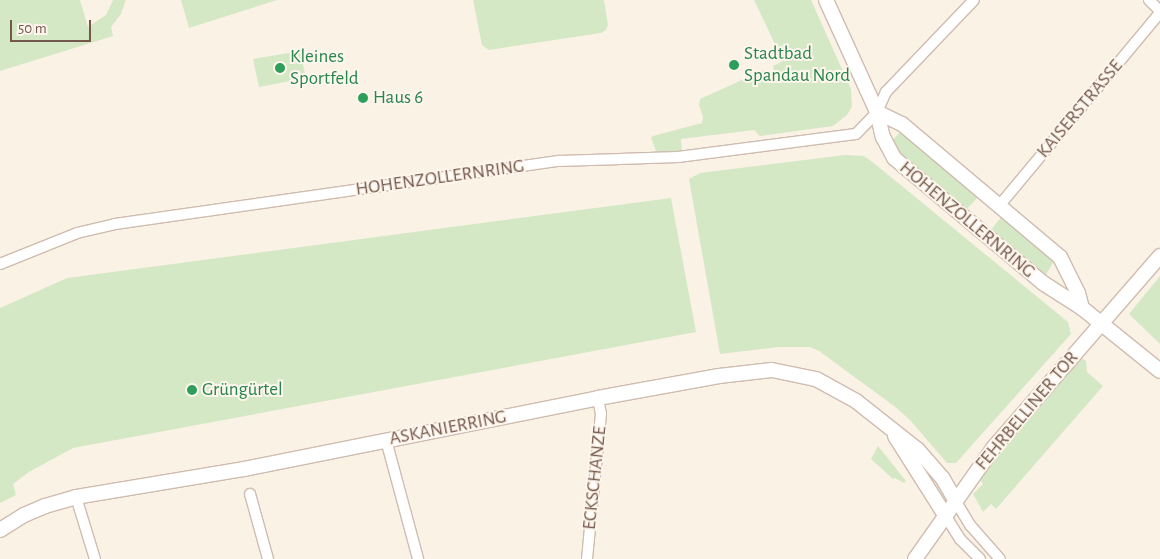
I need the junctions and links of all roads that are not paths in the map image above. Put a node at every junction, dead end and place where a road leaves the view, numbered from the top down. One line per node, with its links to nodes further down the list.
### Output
1 (826, 0): 5 (main road)
2 (974, 0): 5 (street)
3 (1149, 0): 4 (street)
4 (1160, 12): 6 (street, KAISERSTRASSE)
5 (877, 112): 6 (main road, HOHENZOLLERNRING); 8 (street, HOHENZOLLERNRING); 9 (main road, HOHENZOLLERNRING)
6 (999, 206): 9 (main road, HOHENZOLLERNRING)
7 (1160, 256): 10 (main road, FEHRBELLINER TOR)
8 (0, 264)
9 (1082, 308): 10 (main road, HOHENZOLLERNRING)
10 (1102, 325): 11 (main road, HOHENZOLLERNRING); 17 (main road, FEHRBELLINER TOR)
11 (1160, 371)
12 (598, 398): 13 (main road, ASKANIERRING); 14 (main road, ASKANIERRING); 23 (street, ECKSCHANZE)
13 (889, 427): 17 (main road, ASKANIERRING); 18 (main road, ASKANIERRING)
14 (386, 440): 16 (main road, ASKANIERRING); 22 (street)
15 (250, 494): 21 (street)
16 (76, 497): 19 (main road, ASKANIERRING); 20 (street)
17 (955, 500): 18 (main road, FEHRBELLINER TOR); 26 (street, ASKANIERRING)
18 (945, 515): 24 (main road, FEHRBELLINER TOR); 25 (street, ASKANIERRING)
19 (0, 530)
20 (95, 559)
21 (268, 559)
22 (418, 559)
23 (586, 559)
24 (915, 559)
25 (980, 559)
26 (1000, 559)

